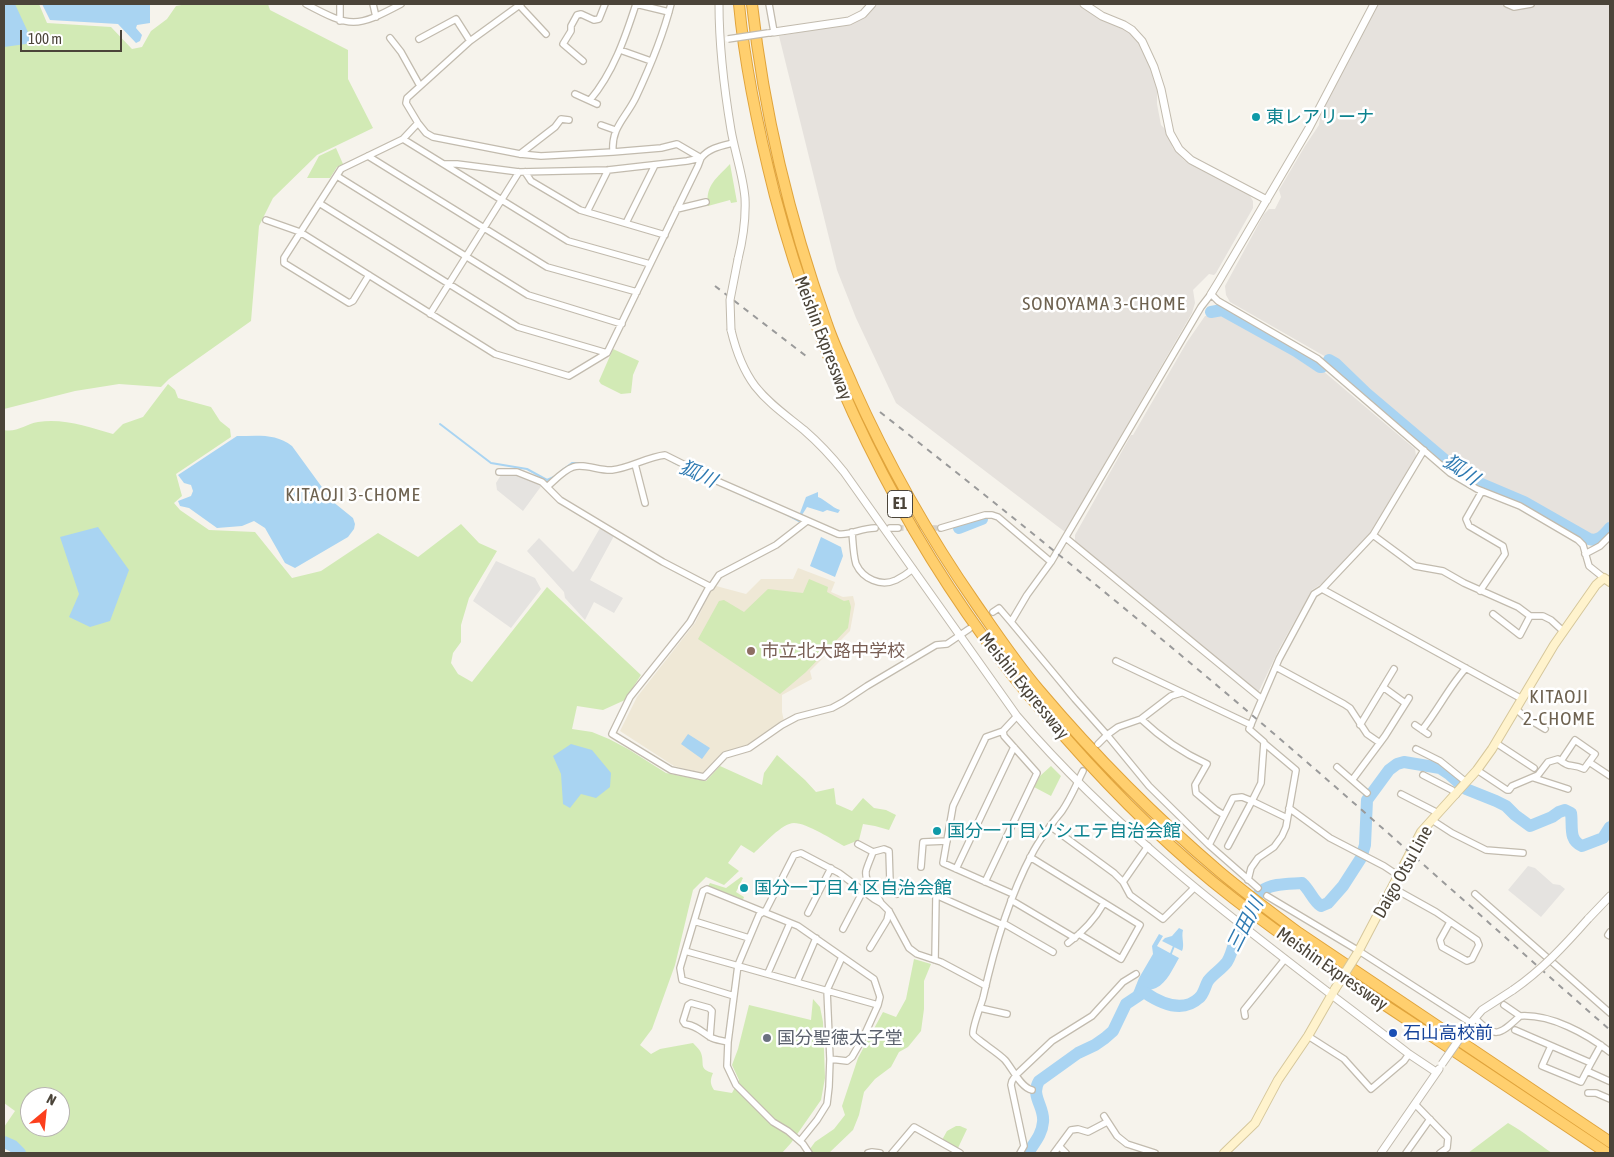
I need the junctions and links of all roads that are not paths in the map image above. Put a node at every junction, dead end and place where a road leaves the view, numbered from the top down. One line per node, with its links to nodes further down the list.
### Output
1 (306, 4): 19 (street)
2 (340, 4): 19 (street)
3 (373, 4): 18 (street)
4 (401, 4): 18 (street)
5 (605, 4): 27 (street)
6 (672, 4): 17 (street)
7 (719, 4): 25 (street)
8 (739, 4): 246 (highway, Meishin Expressway / E1)
9 (752, 4): 229 (highway, Meishin Expressway / E1)
10 (769, 4): 20 (street)
11 (872, 4): 20 (street)
12 (1084, 4): 49 (street)
13 (1374, 4): 49 (street)
14 (1507, 4): 15 (street)
15 (1531, 4)
16 (520, 5): 21 (street); 24 (street)
17 (669, 12): 26 (street); 28 (street)
18 (376, 17): 19 (street)
19 (340, 21)
20 (771, 33): 25 (street, bridge)
21 (546, 34)
22 (390, 38): 29 (street)
23 (419, 39): 24 (street)
24 (470, 41): 29 (street)
25 (720, 41): 38 (street)
26 (620, 50): 28 (street); 31 (street)
27 (583, 61)
28 (651, 61): 36 (street)
29 (420, 86): 34 (street)
30 (574, 94): 31 (street)
31 (590, 100): 32 (street)
32 (597, 104)
33 (568, 120): 40 (street)
34 (418, 123): 37 (street); 40 (street)
35 (601, 125): 36 (street)
36 (615, 130): 39 (street)
37 (404, 139): 41 (street); 43 (street)
38 (733, 143): 42 (street); 85 (street, bridge)
39 (613, 152): 40 (street); 42 (street)
40 (520, 154)
41 (368, 156): 47 (street); 56 (street)
42 (700, 158): 44 (street); 52 (street)
43 (444, 164): 46 (street); 48 (street)
44 (655, 165): 45 (street); 55 (street)
45 (608, 170): 46 (street); 53 (street)
46 (522, 172): 48 (street); 53 (street)
47 (337, 176): 51 (street); 59 (street)
48 (502, 200): 56 (street); 60 (street)
49 (1267, 200): 64 (street)
50 (706, 202): 52 (street)
51 (319, 203): 57 (street); 62 (street)
52 (677, 210): 58 (street)
53 (587, 212): 55 (street)
54 (266, 220): 57 (street)
55 (626, 223): 58 (street)
56 (484, 228): 59 (street); 63 (street)
57 (300, 232): 61 (street); 61 (street)
58 (665, 235): 60 (street)
59 (466, 256): 62 (street); 66 (street)
60 (650, 264): 63 (street)
61 (369, 275): 65 (street)
62 (449, 284): 65 (street); 67 (street)
63 (637, 292): 66 (street)
64 (1211, 294): 68 (street); 82 (street)
65 (430, 314): 67 (street)
66 (622, 324): 67 (street)
67 (608, 353)
68 (1424, 450): 72 (street); 80 (street)
69 (635, 464): 71 (street); 73 (street); 74 (street)
70 (499, 472): 71 (street)
71 (548, 486): 87 (street)
72 (1482, 491): 83 (street); 89 (street)
73 (645, 503)
74 (807, 521): 79 (street); 87 (street)
75 (875, 528): 79 (street)
76 (890, 528): 77 (street)
77 (898, 528)
78 (941, 528): 84 (street)
79 (852, 532): 85 (street)
80 (1373, 535): 88 (street); 89 (street)
81 (1610, 536): 83 (street)
82 (1066, 538): 84 (street); 104 (street)
83 (1585, 554): 86 (street)
84 (1051, 562): 93 (street)
85 (913, 569): 96 (street)
86 (1607, 580): 95 (main road, Daigo Otsu Line)
87 (711, 587): 96 (street)
88 (1322, 589): 98 (street); 99 (street)
89 (1480, 591): 92 (street)
90 (993, 612): 93 (street)
91 (1493, 614): 92 (street)
92 (1530, 616): 95 (street)
93 (1011, 622): 115 (street)
94 (968, 629): 96 (street)
95 (1563, 631): 103 (main road, Daigo Otsu Line)
96 (959, 635): 106 (street)
97 (1116, 661): 102 (street)
98 (1276, 667): 104 (street); 109 (street)
99 (1466, 668): 103 (street); 112 (street)
100 (1394, 669): 101 (street)
101 (1383, 687): 109 (street); 117 (street)
102 (1181, 693): 107 (street); 108 (street)
103 (1522, 699): 105 (main road, Daigo Otsu Line)
104 (1262, 700): 108 (street)
105 (1516, 709): 111 (street); 118 (main road, Daigo Otsu Line)
106 (1017, 716): 113 (street); 132 (street)
107 (1141, 719): 115 (street); 140 (street)
108 (1251, 725): 116 (street)
109 (1360, 725): 117 (street)
110 (1415, 725): 112 (street)
111 (1545, 728)
112 (1422, 730): 114 (street)
113 (1003, 731): 120 (street); 144 (street)
114 (1428, 734)
115 (1107, 735): 119 (street); 146 (street)
116 (1264, 743): 137 (street); 138 (street)
117 (1380, 743): 131 (street)
118 (1496, 743): 125 (street); 127 (main road, Daigo Otsu Line)
119 (1098, 744)
120 (1014, 747): 154 (street); 157 (street)
121 (1416, 749): 133 (street)
122 (1561, 761): 123 (street); 123 (street); 130 (street)
123 (1589, 762): 129 (street)
124 (1337, 767): 131 (street)
125 (1534, 768)
126 (1083, 770): 132 (street)
127 (1477, 770): 130 (street); 133 (main road, Daigo Otsu Line)
128 (1423, 775): 133 (street)
129 (1610, 776)
130 (1534, 778): 134 (street)
131 (1353, 779): 135 (street)
132 (1078, 782): 143 (street); 147 (street)
133 (1462, 788): 139 (main road, Daigo Otsu Line)
134 (1568, 789)
135 (1367, 793)
136 (1401, 794): 139 (street)
137 (1252, 801): 140 (street); 141 (street); 148 (street)
138 (1289, 808): 141 (street); 155 (street)
139 (1438, 814): 142 (main road, Daigo Otsu Line)
140 (1224, 815): 146 (street)
141 (1287, 818): 156 (street)
142 (1432, 820): 150 (street); 155 (main road, Daigo Otsu Line)
143 (1050, 826): 151 (street); 158 (street)
144 (946, 842): 152 (street); 154 (street)
145 (858, 844): 149 (street)
146 (1209, 845): 156 (street)
147 (1148, 846): 158 (street); 159 (street)
148 (1228, 846)
149 (873, 852): 164 (street); 170 (street)
150 (1523, 853)
151 (1030, 857): 169 (street); 171 (street)
152 (921, 867)
153 (831, 868): 162 (street); 173 (street); 174 (street)
154 (956, 869): 157 (street)
155 (1399, 876): 161 (main road, Daigo Otsu Line)
156 (1248, 880): 160 (street)
157 (985, 882): 169 (street)
158 (1123, 882): 159 (street)
159 (1194, 888): 191 (street)
160 (1258, 888)
161 (1393, 888): 176 (street); 189 (main road, Daigo Otsu Line)
162 (863, 891): 170 (street); 179 (street)
163 (927, 891): 166 (street)
164 (897, 894)
165 (1475, 894): 204 (street)
166 (936, 895): 178 (street); 192 (street)
167 (1267, 896): 189 (street)
168 (1610, 896): 208 (street, bridge)
169 (1012, 897): 178 (street); 181 (street)
170 (881, 903): 172 (street)
171 (1104, 903): 181 (street); 181 (street)
172 (889, 911): 186 (street); 192 (street)
173 (763, 912): 175 (street); 177 (street); 183 (street)
174 (808, 913)
175 (694, 921): 183 (street); 187 (street)
176 (1450, 922): 176 (street)
177 (790, 923): 184 (street); 194 (street)
178 (1003, 924): 188 (street); 197 (street)
179 (843, 929)
180 (1610, 932): 182 (street)
181 (1077, 936): 185 (street)
182 (1610, 936)
183 (749, 938): 193 (street)
184 (816, 938): 190 (street); 196 (street)
185 (1068, 943)
186 (870, 948)
187 (685, 950): 193 (street); 200 (street)
188 (1053, 952)
189 (1358, 953): 199 (main road, Daigo Otsu Line, bridge); 208 (street)
190 (842, 957): 198 (street); 201 (street)
191 (1285, 959): 199 (street); 206 (street)
192 (934, 960): 197 (street)
193 (738, 965): 194 (street); 200 (street)
194 (768, 973): 196 (street)
195 (1136, 974): 221 (street)
196 (798, 982): 198 (street)
197 (986, 986): 203 (street)
198 (827, 990): 201 (street); 217 (street)
199 (1334, 992): 210 (main road, Daigo Otsu Line); 216 (street)
200 (734, 996): 212 (street)
201 (878, 1005): 217 (street)
202 (1504, 1005): 207 (street)
203 (980, 1008): 205 (street); 221 (street)
204 (1610, 1013)
205 (1007, 1014)
206 (1245, 1016)
207 (1520, 1016): 208 (street); 213 (street)
208 (1471, 1022): 220 (street, bridge)
209 (1514, 1030): 214 (street)
210 (1308, 1036): 216 (street); 242 (main road, Daigo Otsu Line)
211 (710, 1037): 211 (street); 212 (street)
212 (728, 1042): 228 (street)
213 (1601, 1045): 215 (street); 218 (street)
214 (1551, 1046): 218 (street); 219 (street)
215 (1610, 1052)
216 (1409, 1054): 220 (street)
217 (830, 1059): 228 (street)
218 (1591, 1063): 219 (street)
219 (1586, 1071): 222 (street)
220 (1436, 1072): 226 (street)
221 (1016, 1075): 223 (street); 238 (street)
222 (1609, 1081)
223 (1032, 1090)
224 (1588, 1093): 225 (street)
225 (1610, 1099)
226 (1415, 1104): 227 (street); 243 (street)
227 (1430, 1119): 244 (street); 245 (street)
228 (800, 1141): 232 (street)
229 (1610, 1142)
230 (1059, 1146): 239 (street); 240 (street); 241 (street)
231 (947, 1147): 235 (street); 236 (street); 237 (street)
232 (809, 1153)
233 (868, 1153): 234 (street)
234 (880, 1153)
235 (892, 1153)
236 (944, 1153)
237 (960, 1153)
238 (1020, 1153)
239 (1054, 1153)
240 (1066, 1153)
241 (1155, 1153)
242 (1224, 1153)
243 (1381, 1153)
244 (1406, 1153)
245 (1440, 1153)
246 (1606, 1153)

